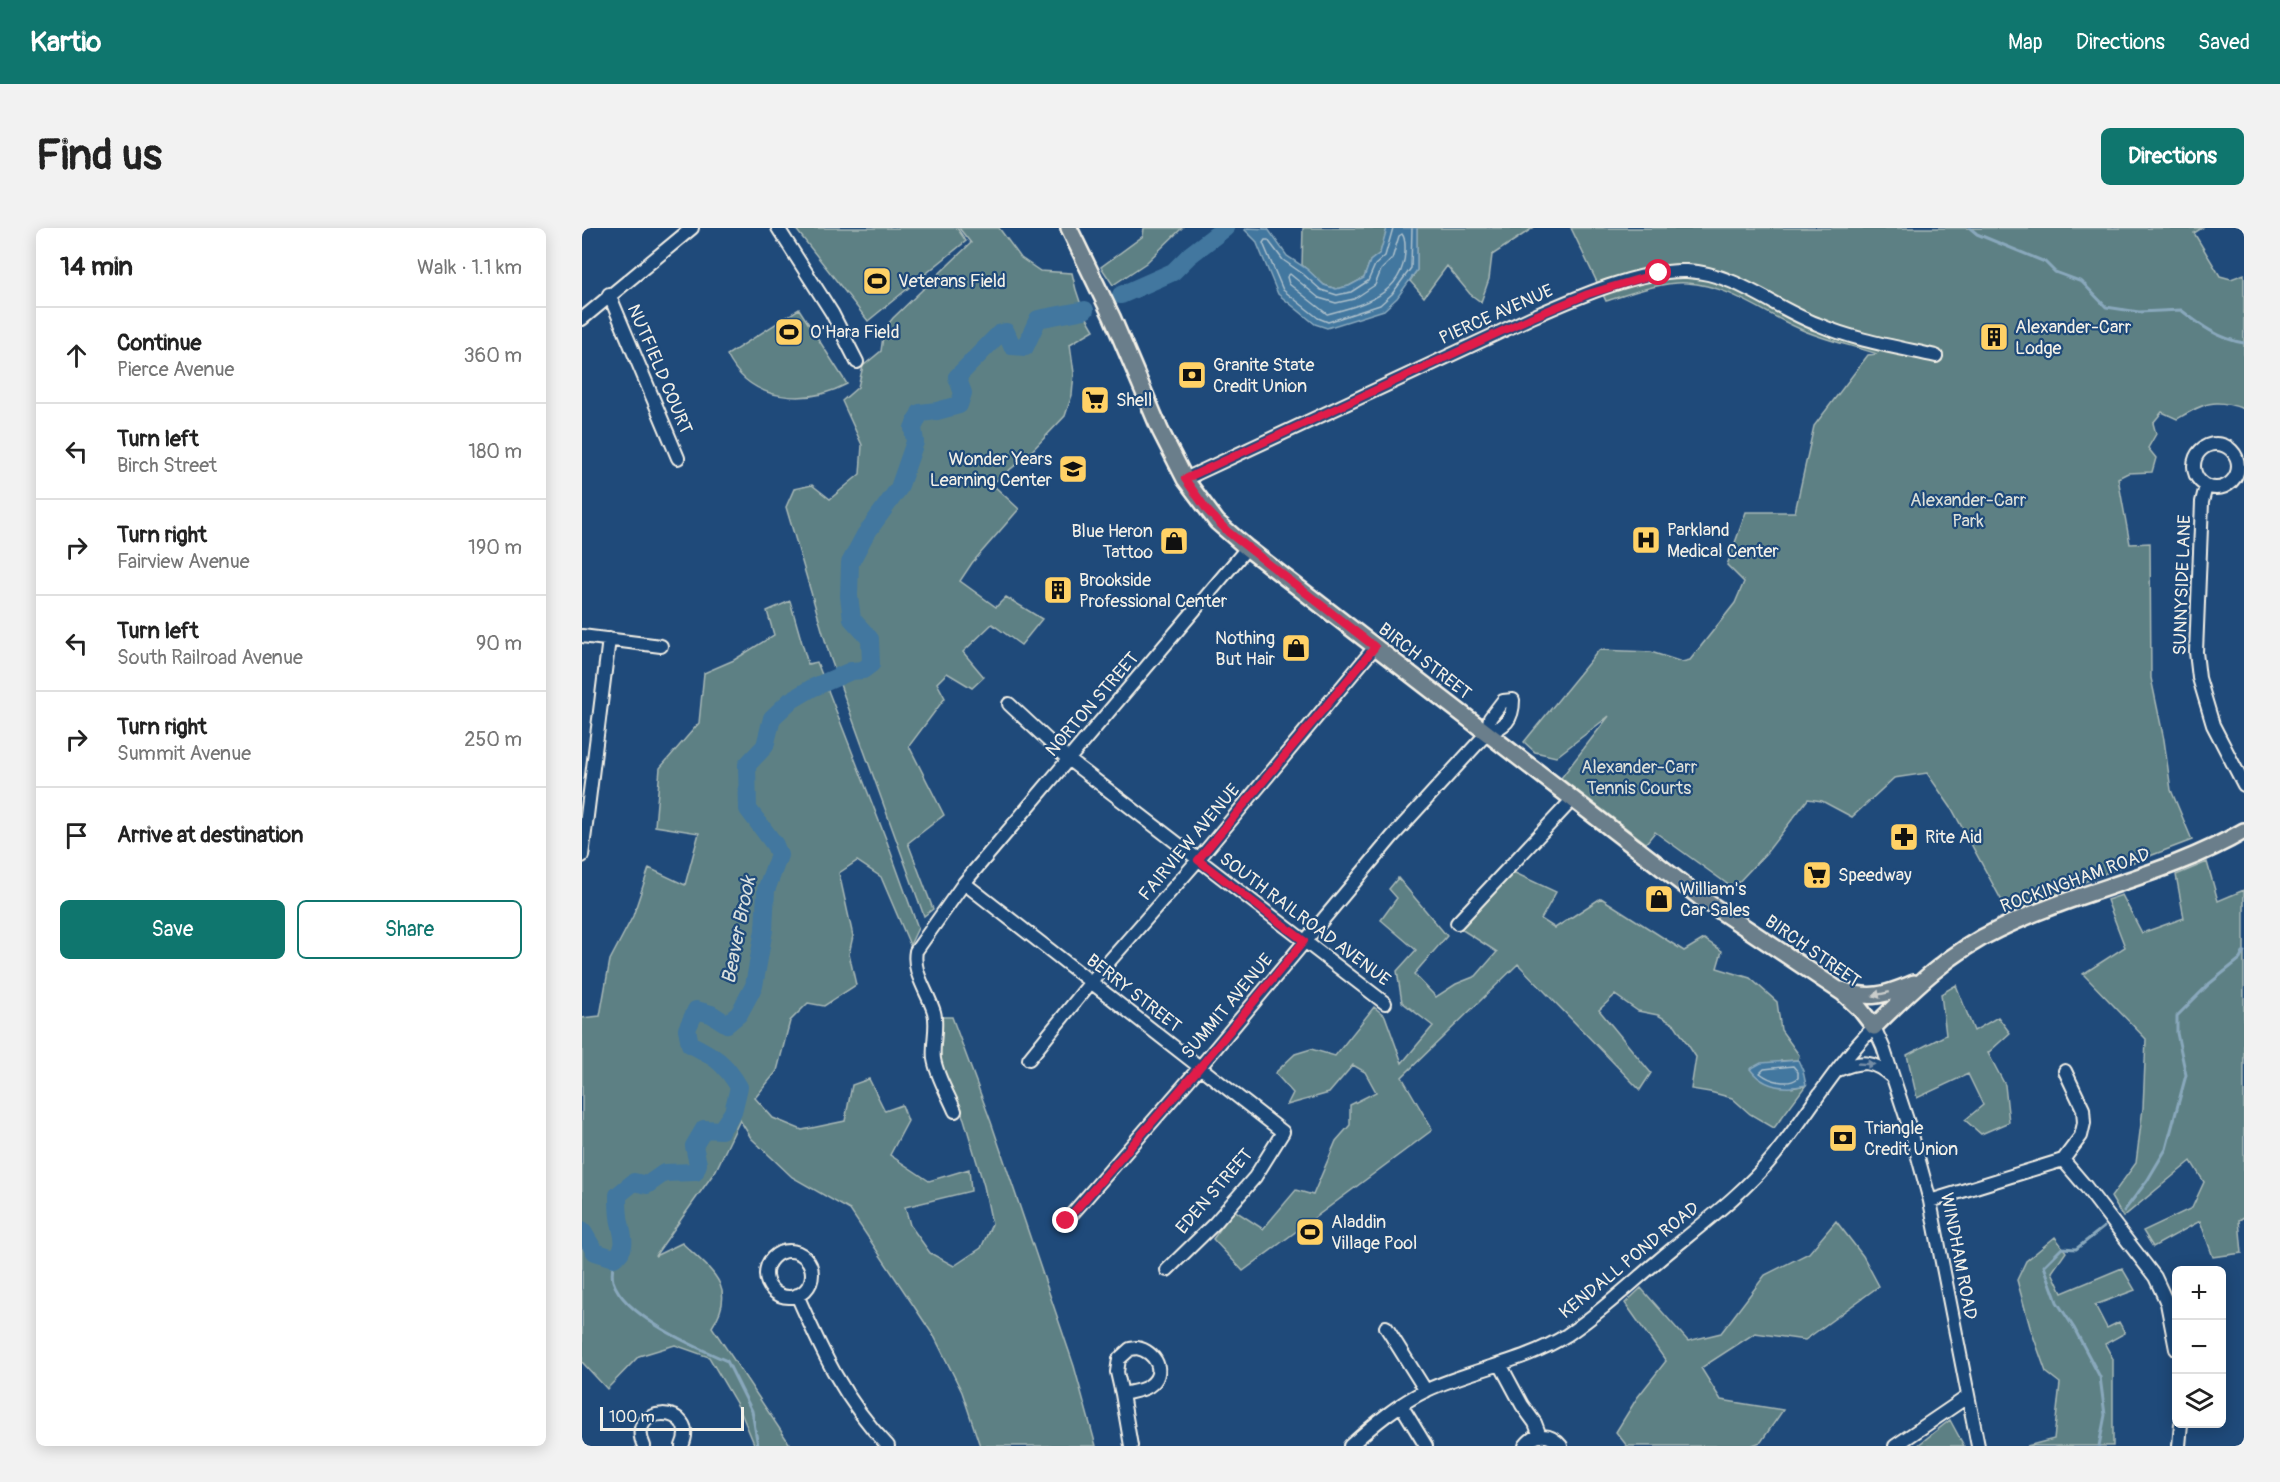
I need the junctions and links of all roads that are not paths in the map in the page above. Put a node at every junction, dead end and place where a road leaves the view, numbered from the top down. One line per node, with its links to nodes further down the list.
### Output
1 (692, 228): 4 (street)
2 (778, 228): 7 (street)
3 (1070, 228): 9 (main road, BIRCH STREET)
4 (609, 294): 5 (street); 8 (street, NUTFIELD COURT)
5 (582, 319)
6 (1936, 357): 9 (street, PIERCE AVENUE)
7 (857, 362)
8 (678, 458)
9 (1185, 479): 11 (main road, BIRCH STREET)
10 (2206, 486): 19 (street, SUNNYSIDE LANE)
11 (1247, 548): 15 (main road, BIRCH STREET); 18 (street, NORTON STREET)
12 (582, 636): 13 (street)
13 (609, 639): 14 (street); 22 (street)
14 (661, 646)
15 (1375, 647): 17 (main road, BIRCH STREET); 23 (street, FAIRVIEW AVENUE)
16 (1009, 704): 18 (street, SOUTH RAILROAD AVENUE)
17 (1487, 733): 20 (main road, BIRCH STREET); 26 (street, SUMMIT AVENUE)
18 (1069, 760): 23 (street, SOUTH RAILROAD AVENUE); 24 (street, NORTON STREET)
19 (2244, 785)
20 (1573, 799): 25 (street); 29 (main road, BIRCH STREET)
21 (2244, 831): 27 (main road, ROCKINGHAM ROAD)
22 (582, 856)
23 (1198, 860): 26 (street, SOUTH RAILROAD AVENUE); 28 (street, FAIRVIEW AVENUE)
24 (964, 883): 28 (street, BERRY STREET); 37 (street, NORTON STREET)
25 (1457, 923)
26 (1304, 941): 30 (street, SOUTH RAILROAD AVENUE); 33 (street, SUMMIT AVENUE)
27 (1925, 978): 29 (main road, one-way to 29); 31 (main road, ROCKINGHAM ROAD)
28 (1091, 982): 32 (street, FAIRVIEW AVENUE); 33 (street, BERRY STREET)
29 (1835, 987): 31 (main road, BIRCH STREET)
30 (1385, 1003)
31 (1874, 1026): 34 (street, KENDALL POND ROAD); 36 (street, WINDHAM ROAD)
32 (1029, 1059)
33 (1200, 1067): 38 (street, BERRY STREET); 41 (street, SUMMIT AVENUE)
34 (1836, 1070): 36 (street, one-way to 36); 46 (street, KENDALL POND ROAD)
35 (2065, 1071): 39 (street)
36 (1892, 1077): 40 (street, WINDHAM ROAD)
37 (955, 1111)
38 (1283, 1132): 42 (street, EDEN STREET)
39 (2062, 1160): 40 (street); 44 (street)
40 (1930, 1201): 49 (street, WINDHAM ROAD)
41 (1066, 1221)
42 (1167, 1270)
43 (797, 1295): 55 (street)
44 (2172, 1326)
45 (1386, 1327): 47 (street)
46 (1500, 1364): 47 (street, KENDALL POND ROAD); 52 (street)
47 (1426, 1391): 50 (street, KENDALL POND ROAD)
48 (1122, 1394): 56 (street)
49 (1967, 1397): 61 (street); 62 (street, WINDHAM ROAD)
50 (1401, 1406): 57 (street, KENDALL POND ROAD); 58 (street)
51 (2181, 1428): 63 (street)
52 (1540, 1436): 59 (street); 60 (street)
53 (644, 1446): 54 (street)
54 (682, 1446)
55 (888, 1446)
56 (1131, 1446)
57 (1350, 1446)
58 (1426, 1446)
59 (1525, 1446)
60 (1561, 1446)
61 (1895, 1446)
62 (1978, 1446)
63 (2179, 1446)

